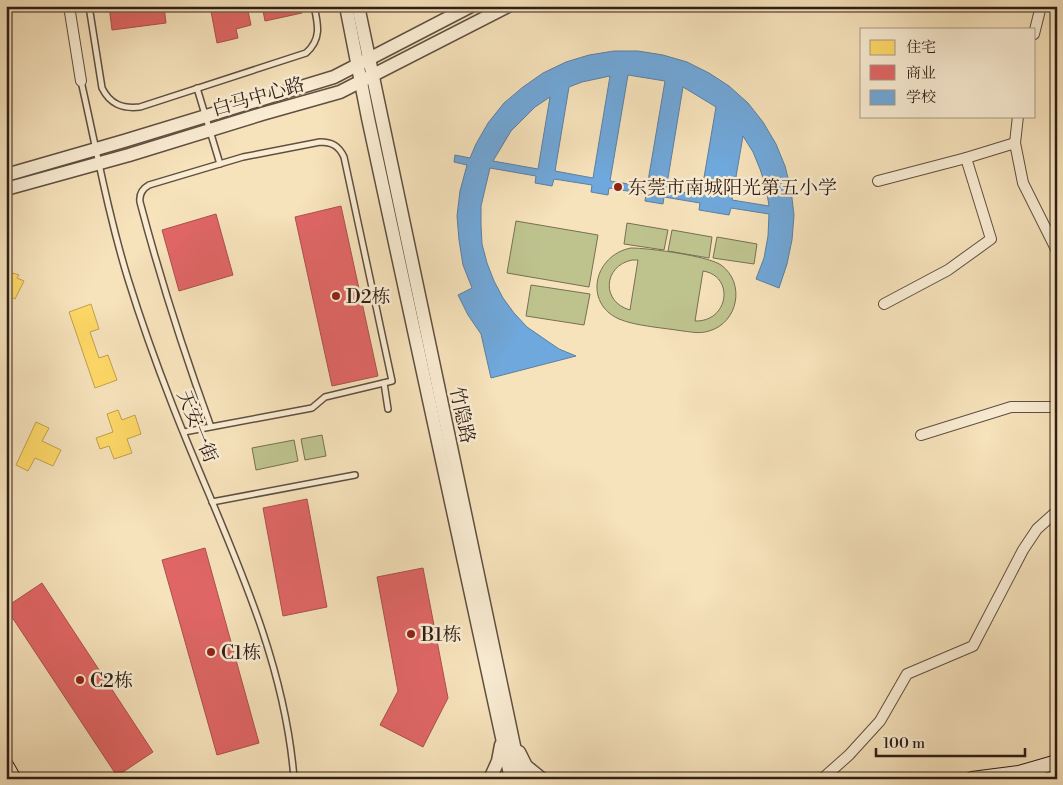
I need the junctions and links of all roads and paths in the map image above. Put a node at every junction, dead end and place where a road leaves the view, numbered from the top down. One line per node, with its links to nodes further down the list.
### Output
1 (69, 6): 12 (street)
2 (88, 6): 13 (lane)
3 (314, 6): 13 (lane)
4 (346, 6): 10 (street)
5 (358, 6): 10 (street)
6 (471, 6): 10 (street, 白马中心路)
7 (508, 6): 11 (street, 白马中心路)
8 (1041, 6): 9 (street)
9 (1036, 28)
10 (363, 61): 11 (street, 竹隐路); 14 (street, 白马中心路)
11 (367, 79): 16 (street, 白马中心路); 36 (street, 竹隐路)
12 (81, 80): 18 (lane, 天安一街)
13 (197, 88): 14 (lane)
14 (205, 117): 16 (lane); 18 (street, 白马中心路)
15 (1018, 118): 17 (street)
16 (209, 130): 20 (street, 白马中心路); 21 (lane)
17 (1015, 143): 19 (street); 25 (street)
18 (96, 149): 20 (lane, 天安一街); 22 (street, 白马中心路)
19 (966, 158): 23 (street); 26 (street)
20 (99, 164): 24 (street, 白马中心路); 31 (lane, 天安一街)
21 (220, 164): 27 (lane); 30 (lane)
22 (6, 175)
23 (878, 181)
24 (6, 189)
25 (1057, 252)
26 (884, 304)
27 (384, 383): 29 (lane); 30 (lane)
28 (1057, 407): 32 (street)
29 (388, 408)
30 (211, 427): 31 (lane)
31 (184, 432): 34 (lane, 天安一街)
32 (921, 434)
33 (355, 475): 34 (lane)
34 (212, 502): 41 (lane, 天安一街)
35 (1057, 511): 46 (street)
36 (508, 740): 42 (street); 43 (street, 竹隐路); 44 (street, 竹隐路); 45 (street)
37 (1057, 762): 47 (main road)
38 (6, 766): 39 (main road); 40 (main road)
39 (10, 779)
40 (14, 779)
41 (294, 779)
42 (490, 779)
43 (511, 779)
44 (521, 779)
45 (542, 779)
46 (822, 779)
47 (972, 779)

